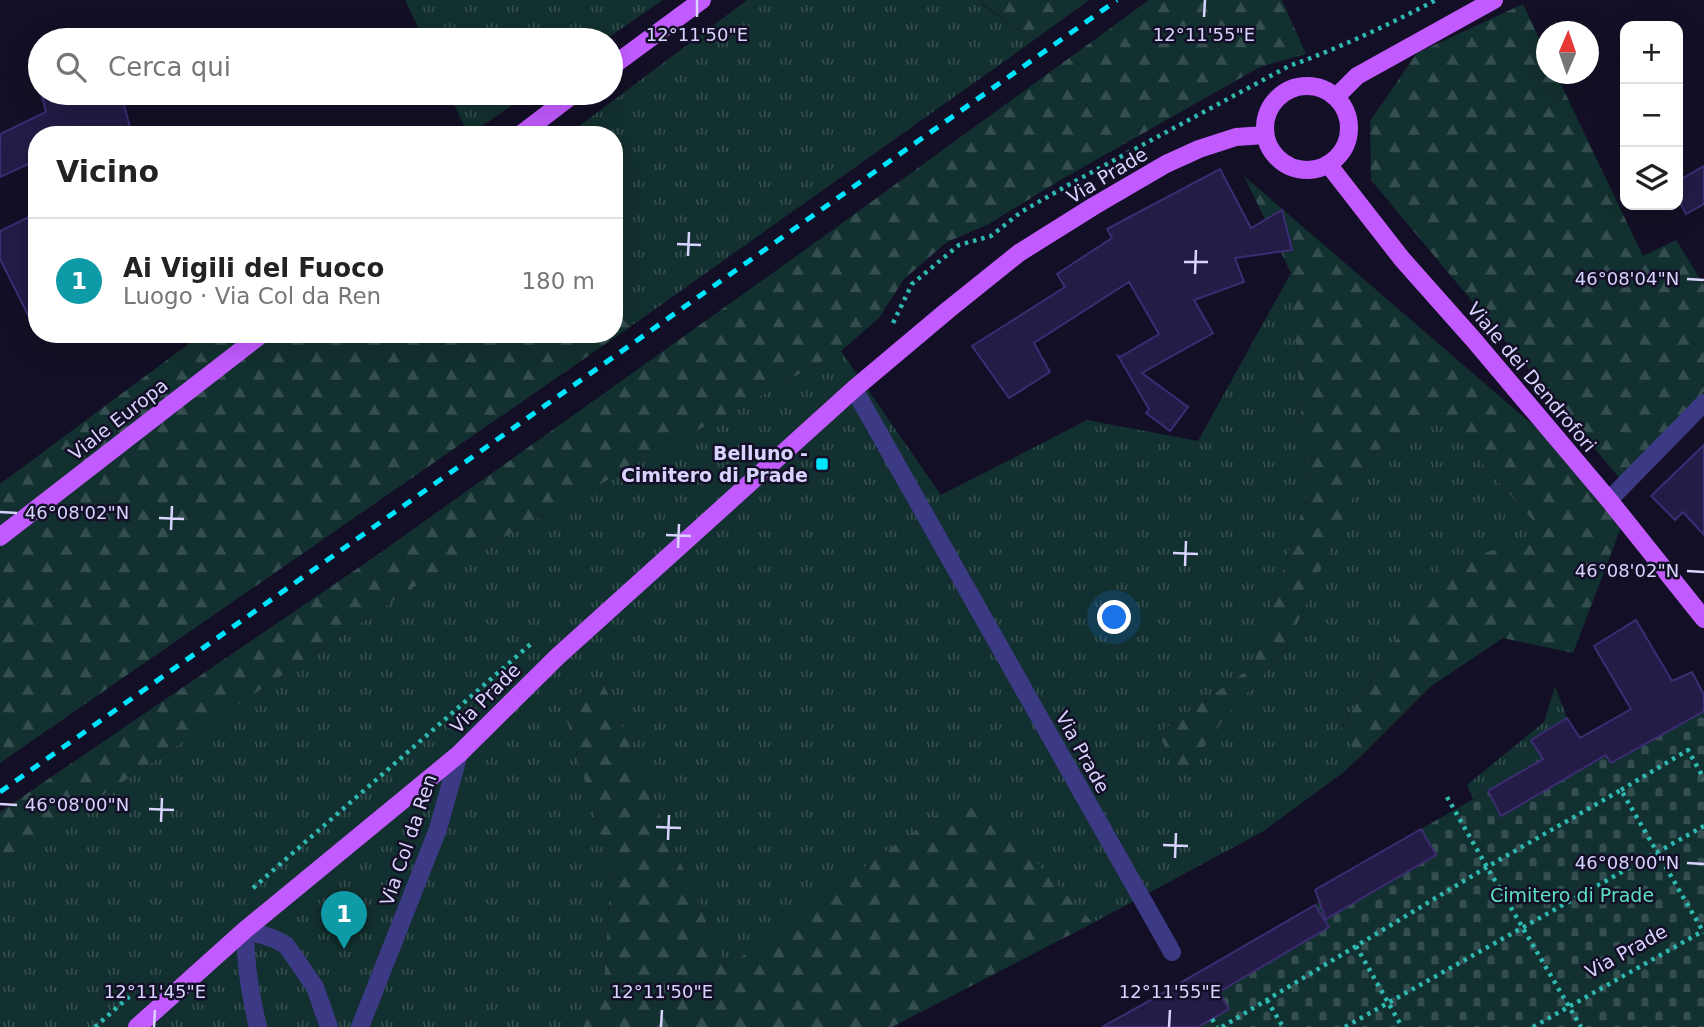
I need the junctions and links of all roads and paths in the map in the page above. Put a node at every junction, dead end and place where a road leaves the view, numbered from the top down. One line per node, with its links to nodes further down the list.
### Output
1 (702, 0): 3 (main road)
2 (1494, 0): 4 (main road)
3 (623, 58)
4 (1336, 97): 7 (main road); 8 (main road)
5 (559, 105): 6 (main road)
6 (532, 126)
7 (1265, 135): 8 (main road); 10 (main road, Via Prade)
8 (1328, 164): 12 (main road, Viale dei Dendrofori)
9 (250, 343): 13 (main road, Viale Europa)
10 (854, 389): 15 (main road, Via Prade); 26 (street, Via Prade)
11 (1704, 403): 12 (street)
12 (1609, 500): 14 (main road, Viale dei Dendrofori)
13 (0, 537)
14 (1704, 619)
15 (459, 754): 23 (main road, Via Prade); 31 (street, Via Col da Ren)
16 (1704, 779): 17 (path)
17 (1621, 790): 20 (path, Via Prade); 21 (path)
18 (1447, 797): 21 (path)
19 (1704, 826): 20 (path)
20 (1657, 852): 22 (path); 24 (path, Via Prade)
21 (1487, 867): 22 (path); 25 (path)
22 (1522, 928): 28 (path); 29 (path)
23 (245, 930): 32 (main road, Via Prade); 33 (street); 34 (street)
24 (1704, 932): 29 (path, Via Prade)
25 (1356, 946): 27 (path); 28 (path)
26 (1172, 952)
27 (1267, 1000): 35 (path); 36 (path)
28 (1388, 1003): 37 (path); 38 (path)
29 (1569, 1007): 39 (path, Via Prade); 40 (path)
30 (1212, 1019): 35 (path)
31 (358, 1024)
32 (137, 1027)
33 (258, 1027)
34 (329, 1027)
35 (1220, 1027)
36 (1283, 1027)
37 (1345, 1027)
38 (1402, 1027)
39 (1533, 1027)
40 (1581, 1027)

